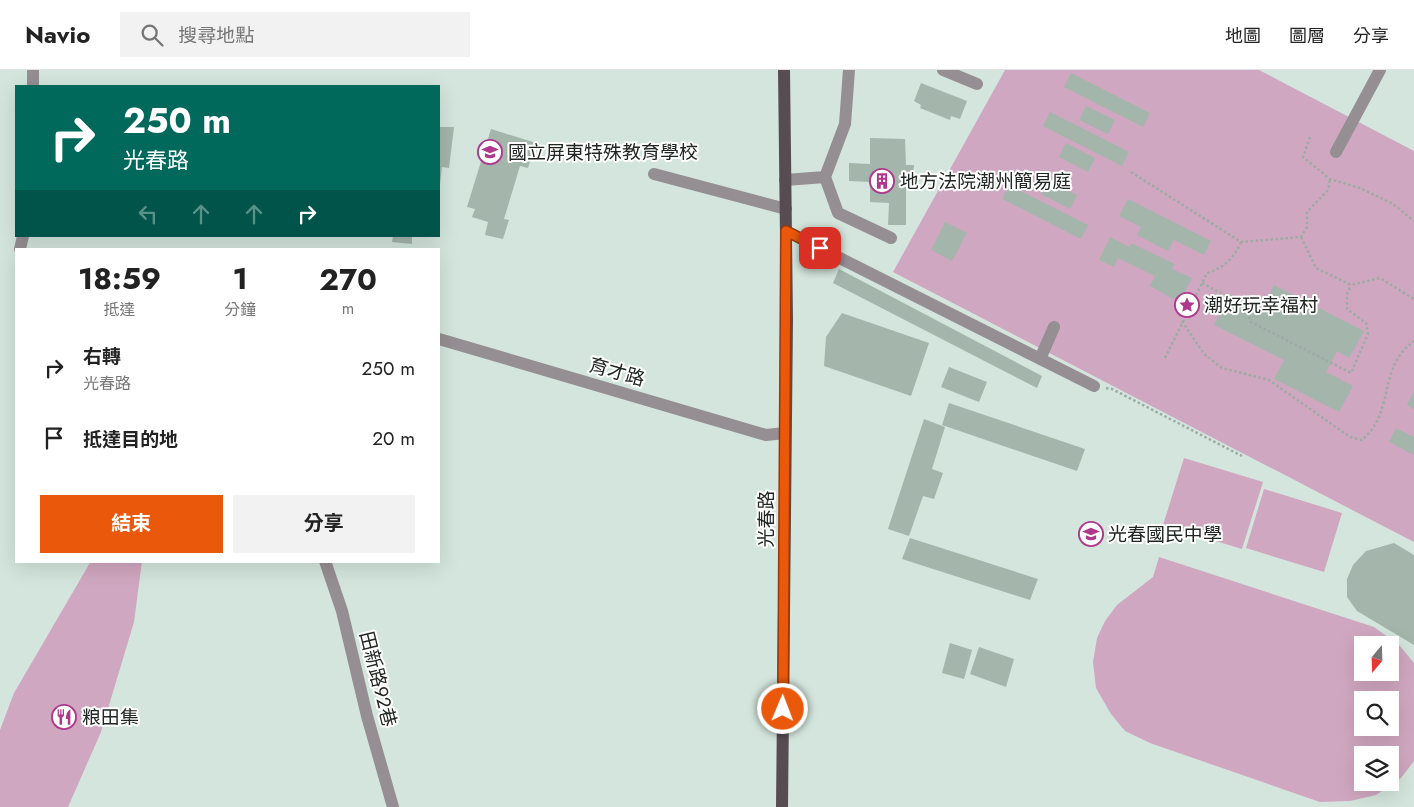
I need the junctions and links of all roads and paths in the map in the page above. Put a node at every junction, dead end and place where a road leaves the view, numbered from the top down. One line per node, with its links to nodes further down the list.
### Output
1 (33, 70): 7 (street)
2 (784, 70): 14 (main road, 光春路)
3 (849, 70): 12 (street)
4 (942, 70): 6 (street)
5 (1380, 70): 9 (street)
6 (977, 84)
7 (33, 85)
8 (1310, 137): 13 (path)
9 (1336, 152)
10 (1131, 172): 20 (path)
11 (654, 174): 15 (street)
12 (825, 177): 14 (street); 19 (street)
13 (1330, 179): 16 (path); 18 (path)
14 (786, 180): 15 (main road, 光春路)
15 (786, 209): 17 (main road, 光春路)
16 (1414, 221)
17 (786, 231): 29 (street); 31 (main road, 光春路)
18 (1301, 237): 20 (path); 22 (path)
19 (891, 238)
20 (1241, 242): 21 (path)
21 (1202, 283): 22 (path); 24 (path)
22 (1351, 285): 23 (path)
23 (1414, 299)
24 (1182, 321): 27 (path); 28 (path)
25 (1054, 328): 29 (street)
26 (440, 339): 31 (street, 育才路)
27 (1414, 341)
28 (1166, 358)
29 (1040, 359): 30 (street)
30 (1094, 386): 32 (path)
31 (785, 433): 35 (main road, 光春路)
32 (1242, 456)
33 (326, 563): 34 (street, 田新路92巷)
34 (393, 807)
35 (782, 807)

